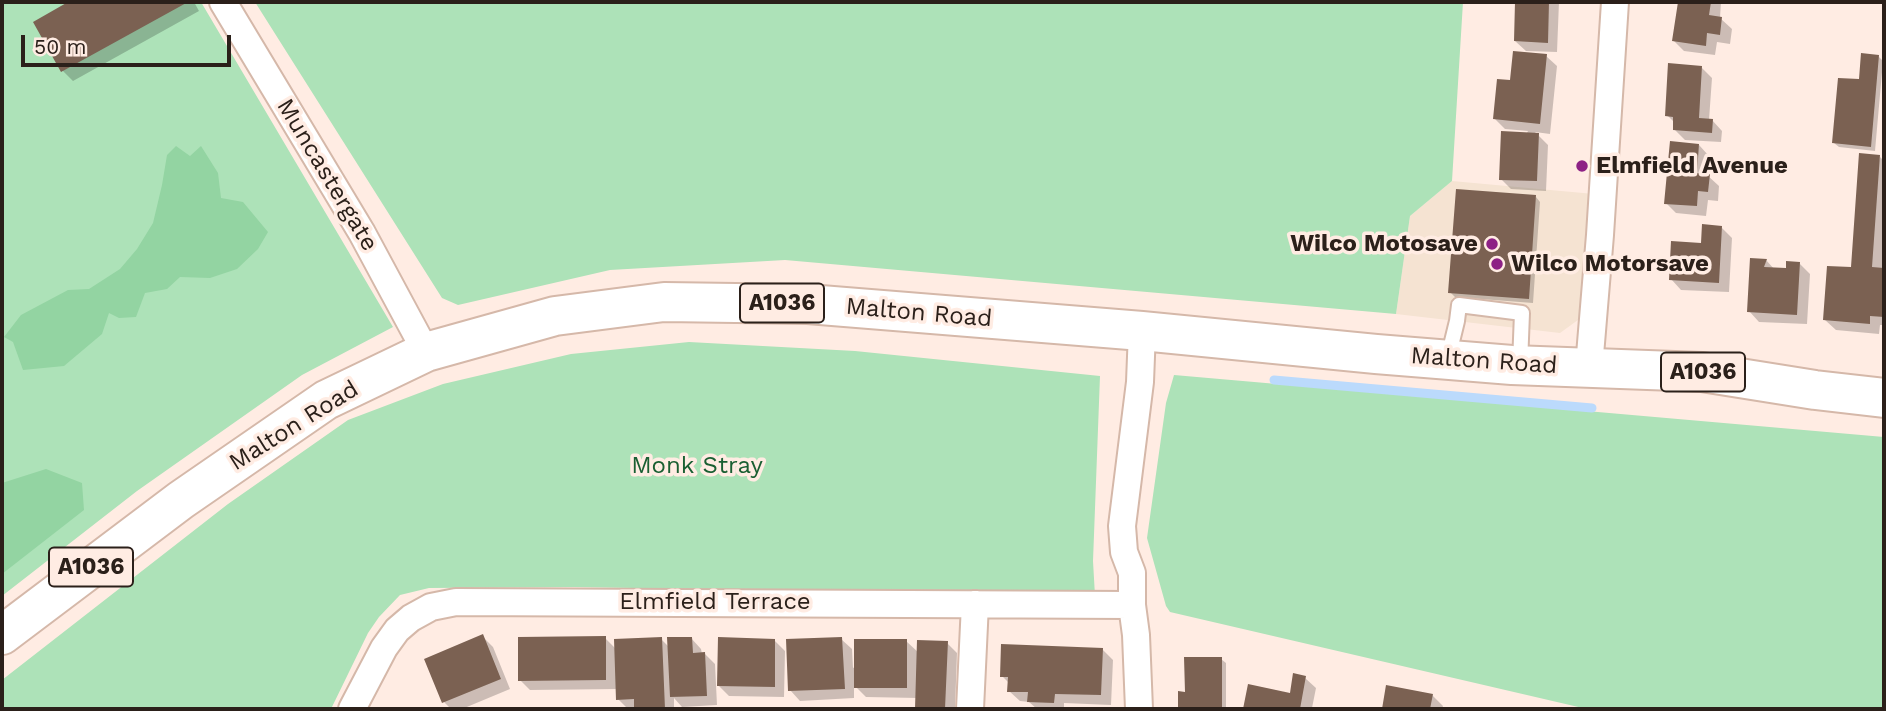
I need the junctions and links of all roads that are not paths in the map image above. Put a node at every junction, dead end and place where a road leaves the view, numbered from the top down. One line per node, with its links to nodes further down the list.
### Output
1 (223, 2): 4 (street, Muncastergate)
2 (1615, 2): 7 (street)
3 (1142, 331): 4 (main road, Malton Road / A1036); 5 (main road, Malton Road / A1036); 10 (street)
4 (426, 352): 11 (main road, Malton Road / A1036)
5 (1447, 360): 6 (main road, Malton Road / A1036); 6 (lane)
6 (1520, 365): 7 (main road, Malton Road / A1036)
7 (1589, 367): 8 (main road, Malton Road / A1036)
8 (1884, 398)
9 (975, 604): 10 (street, Elmfield Terrace); 12 (street, Elmfield Terrace); 13 (street)
10 (1132, 606): 14 (street)
11 (2, 635)
12 (352, 709)
13 (970, 709)
14 (1139, 709)

